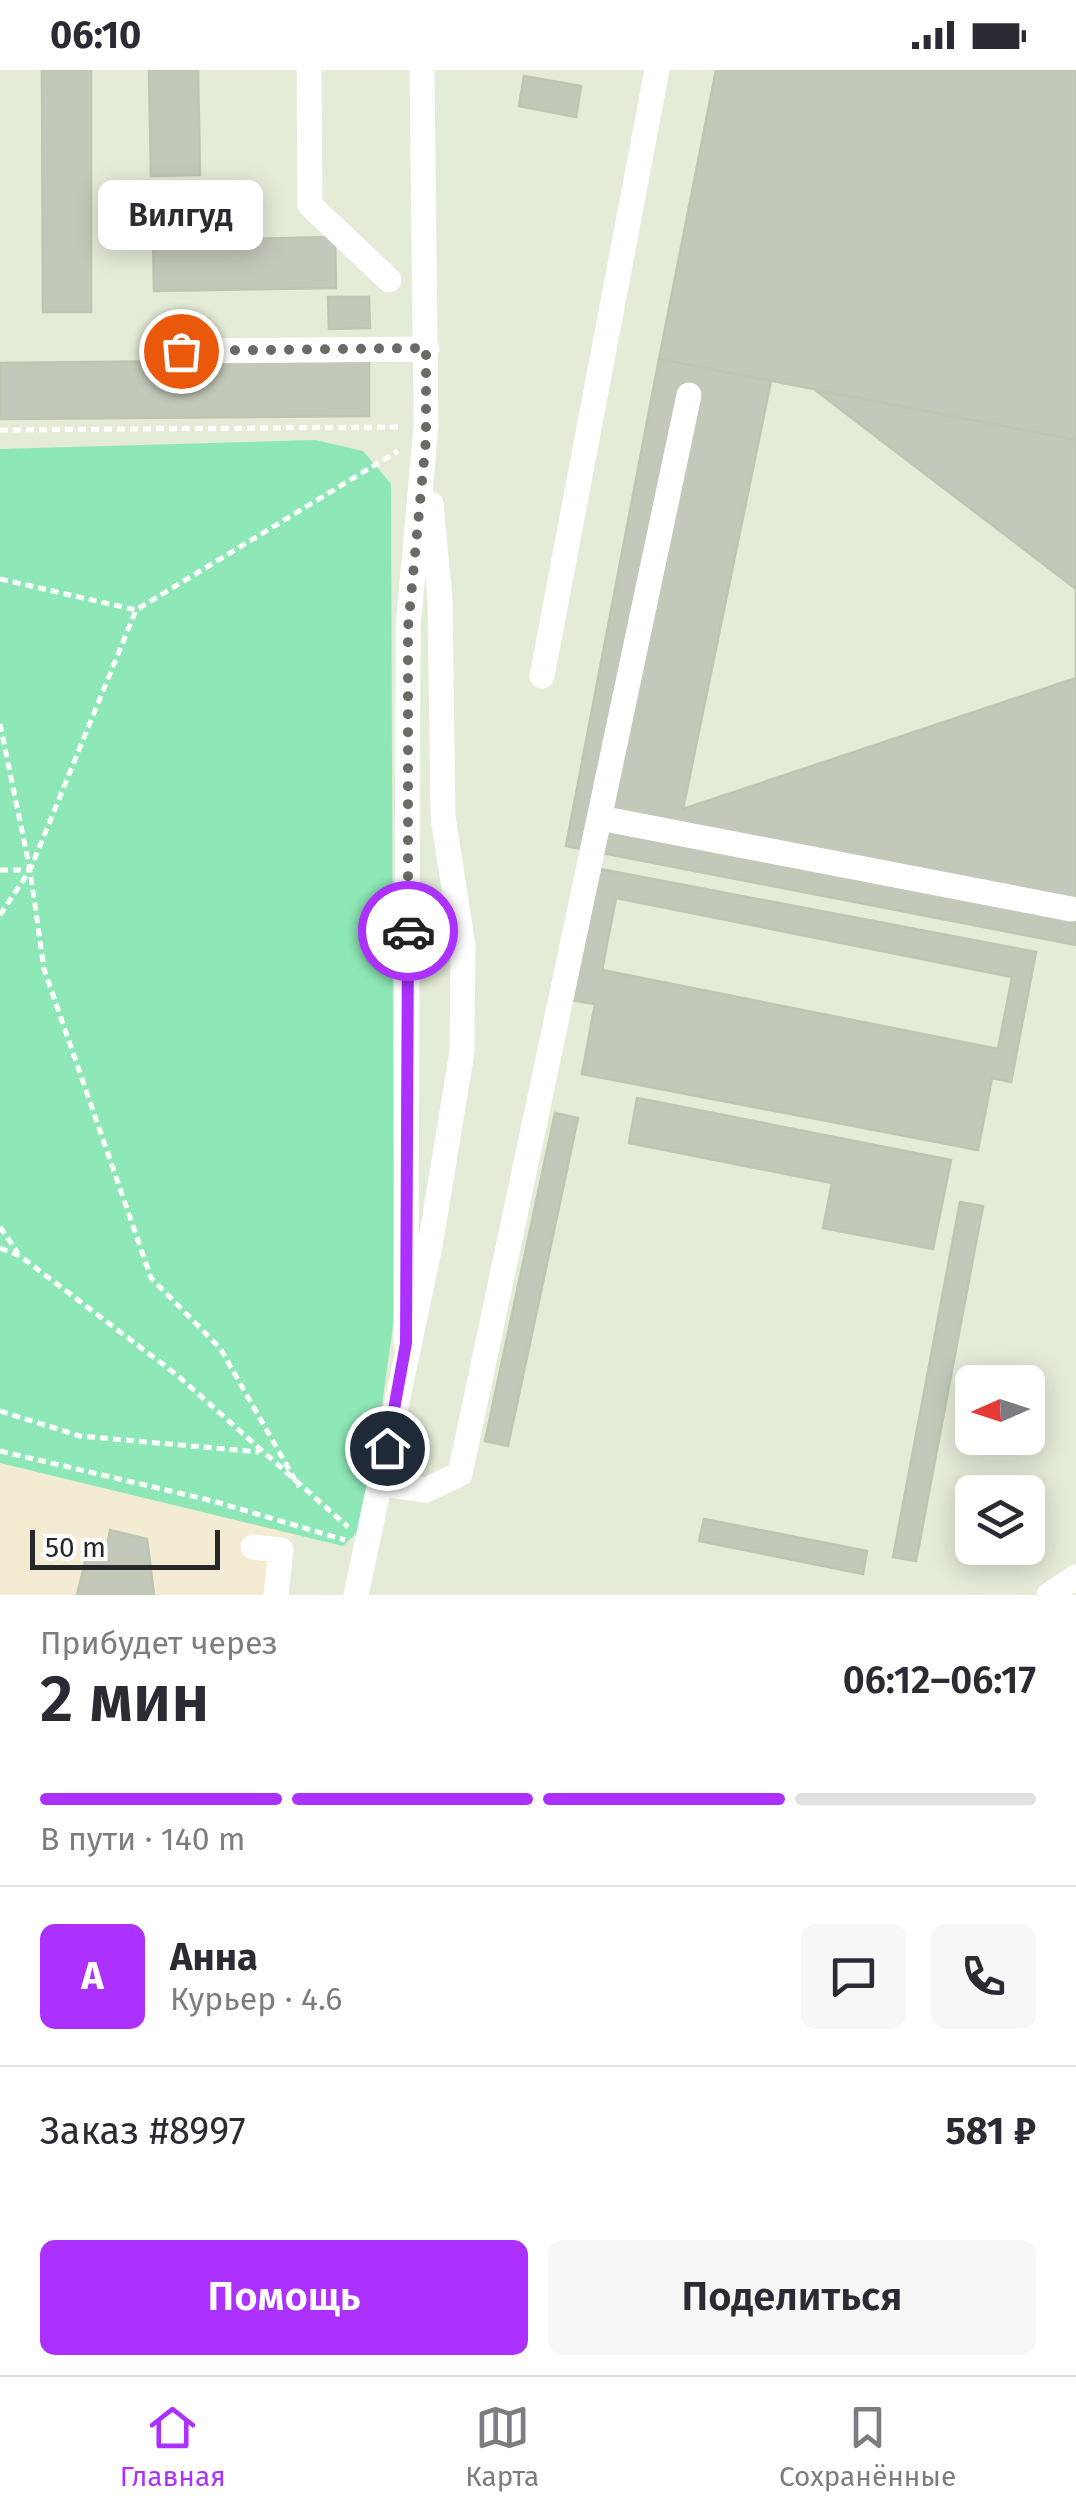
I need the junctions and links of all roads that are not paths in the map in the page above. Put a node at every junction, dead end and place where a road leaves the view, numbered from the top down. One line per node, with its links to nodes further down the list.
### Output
1 (309, 70): 4 (street)
2 (422, 70): 5 (street)
3 (658, 70): 9 (street)
4 (388, 280)
5 (426, 348): 6 (street); 8 (street)
6 (181, 351)
7 (689, 395): 10 (street)
8 (426, 433): 12 (street); 12 (street)
9 (542, 676)
10 (600, 818): 11 (street); 13 (street)
11 (1071, 909)
12 (406, 1343): 13 (street)
13 (381, 1484): 17 (street)
14 (253, 1547): 16 (street)
15 (1076, 1577): 18 (street)
16 (276, 1595)
17 (356, 1595)
18 (1049, 1595)

